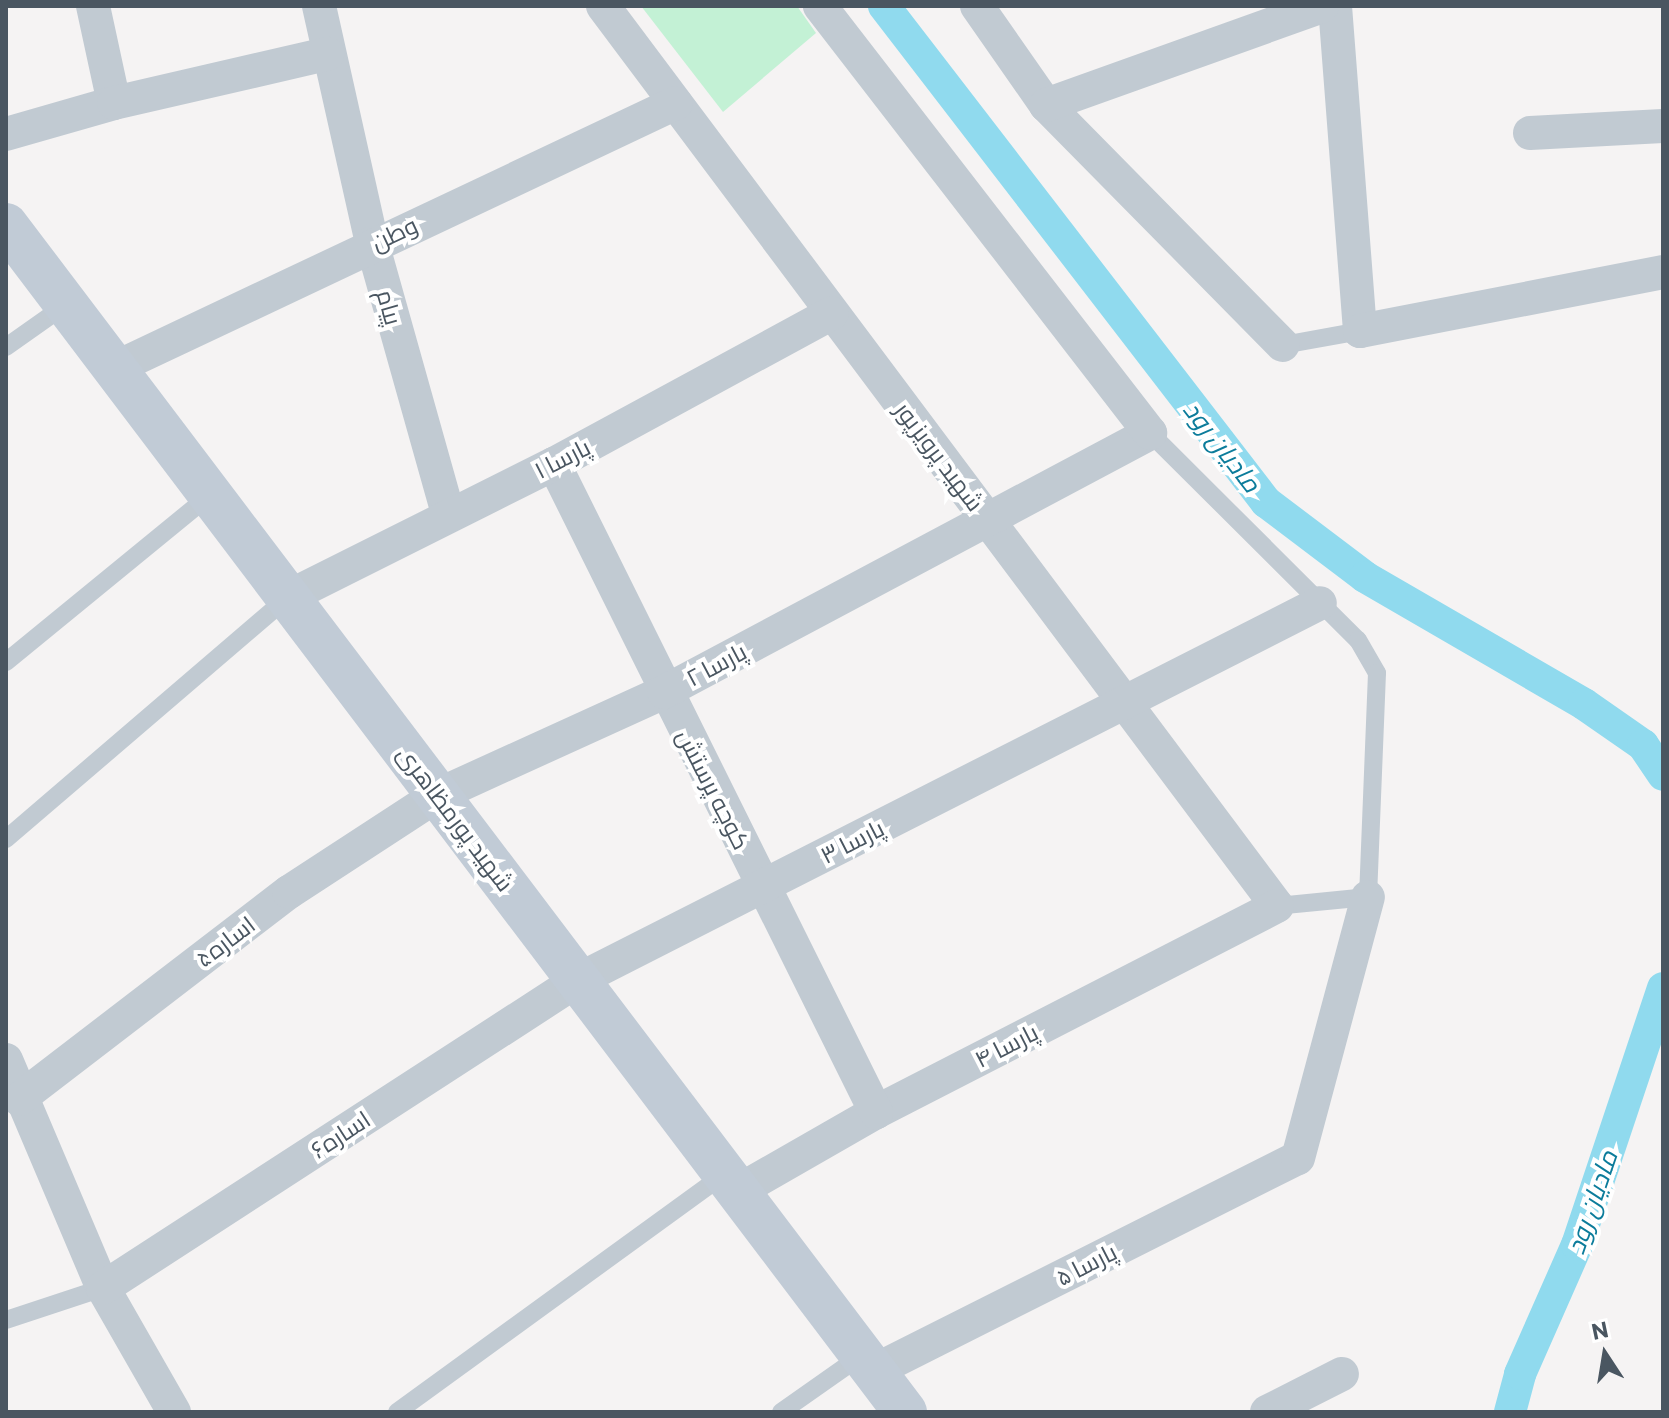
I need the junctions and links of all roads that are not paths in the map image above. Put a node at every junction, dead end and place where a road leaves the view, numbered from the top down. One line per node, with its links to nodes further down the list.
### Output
1 (93, 6): 9 (street)
2 (319, 6): 8 (street, پیام)
3 (603, 6): 10 (street, شهید پرویزپور)
4 (820, 6): 24 (street)
5 (977, 6): 11 (street)
6 (1322, 6): 11 (street)
7 (1335, 6): 20 (street)
8 (327, 54): 9 (street); 16 (street, پیام)
9 (114, 103): 14 (street)
10 (676, 103): 16 (street, وطن); 19 (street, شهید پرویزپور)
11 (1046, 105): 21 (street)
12 (1663, 126): 13 (street)
13 (1530, 133)
14 (6, 134)
15 (6, 225): 18 (street, شهید پورمظاهری)
16 (372, 243): 23 (street, وطن); 27 (street, پیام)
17 (1663, 272): 20 (street)
18 (67, 304): 22 (lane); 23 (street, شهید پورمظاهری)
19 (832, 313): 25 (street, پارسا ۱); 28 (street, شهید پرویزپور)
20 (1360, 331): 21 (lane)
21 (1283, 345)
22 (6, 347)
23 (115, 368): 26 (street, شهید پورمظاهری)
24 (1150, 433): 28 (street, پارسا ۲); 30 (lane)
25 (554, 464): 27 (street, پارسا ۱); 32 (street, کوچه پرستش)
26 (211, 494): 29 (street, شهید پورمظاهری); 31 (lane)
27 (448, 513): 29 (street, پارسا ۱)
28 (987, 519): 32 (street, پارسا ۲); 33 (street, شهید پرویزپور)
29 (288, 597): 34 (street, شهید پورمظاهری); 35 (lane)
30 (1320, 603): 33 (street, پارسا ۳); 37 (lane)
31 (6, 662)
32 (664, 692): 34 (street, پارسا ۲); 36 (street, کوچه پرستش)
33 (1125, 702): 36 (street, پارسا ۳); 38 (street, شهید پرویزپور)
34 (438, 795): 39 (street, شهید پورمظاهری); 41 (street, اساره۵)
35 (6, 839)
36 (764, 886): 39 (street, پارسا ۳); 42 (street, کوچه پرستش)
37 (1368, 897): 38 (lane); 46 (street, پارسا ۵)
38 (1277, 906): 42 (street, پارسا ۴)
39 (578, 980): 43 (street, شهید پورمظاهری); 44 (street, اساره۶)
40 (6, 1060): 41 (street)
41 (12, 1101): 44 (street)
42 (876, 1112): 43 (street, پارسا ۴)
43 (732, 1182): 46 (street, شهید پورمظاهری); 49 (lane)
44 (103, 1288): 45 (lane); 48 (street)
45 (6, 1320)
46 (868, 1363): 50 (lane); 51 (street, شهید پورمظاهری)
47 (1342, 1374): 52 (street)
48 (174, 1412)
49 (397, 1412)
50 (781, 1412)
51 (905, 1412)
52 (1267, 1412)

